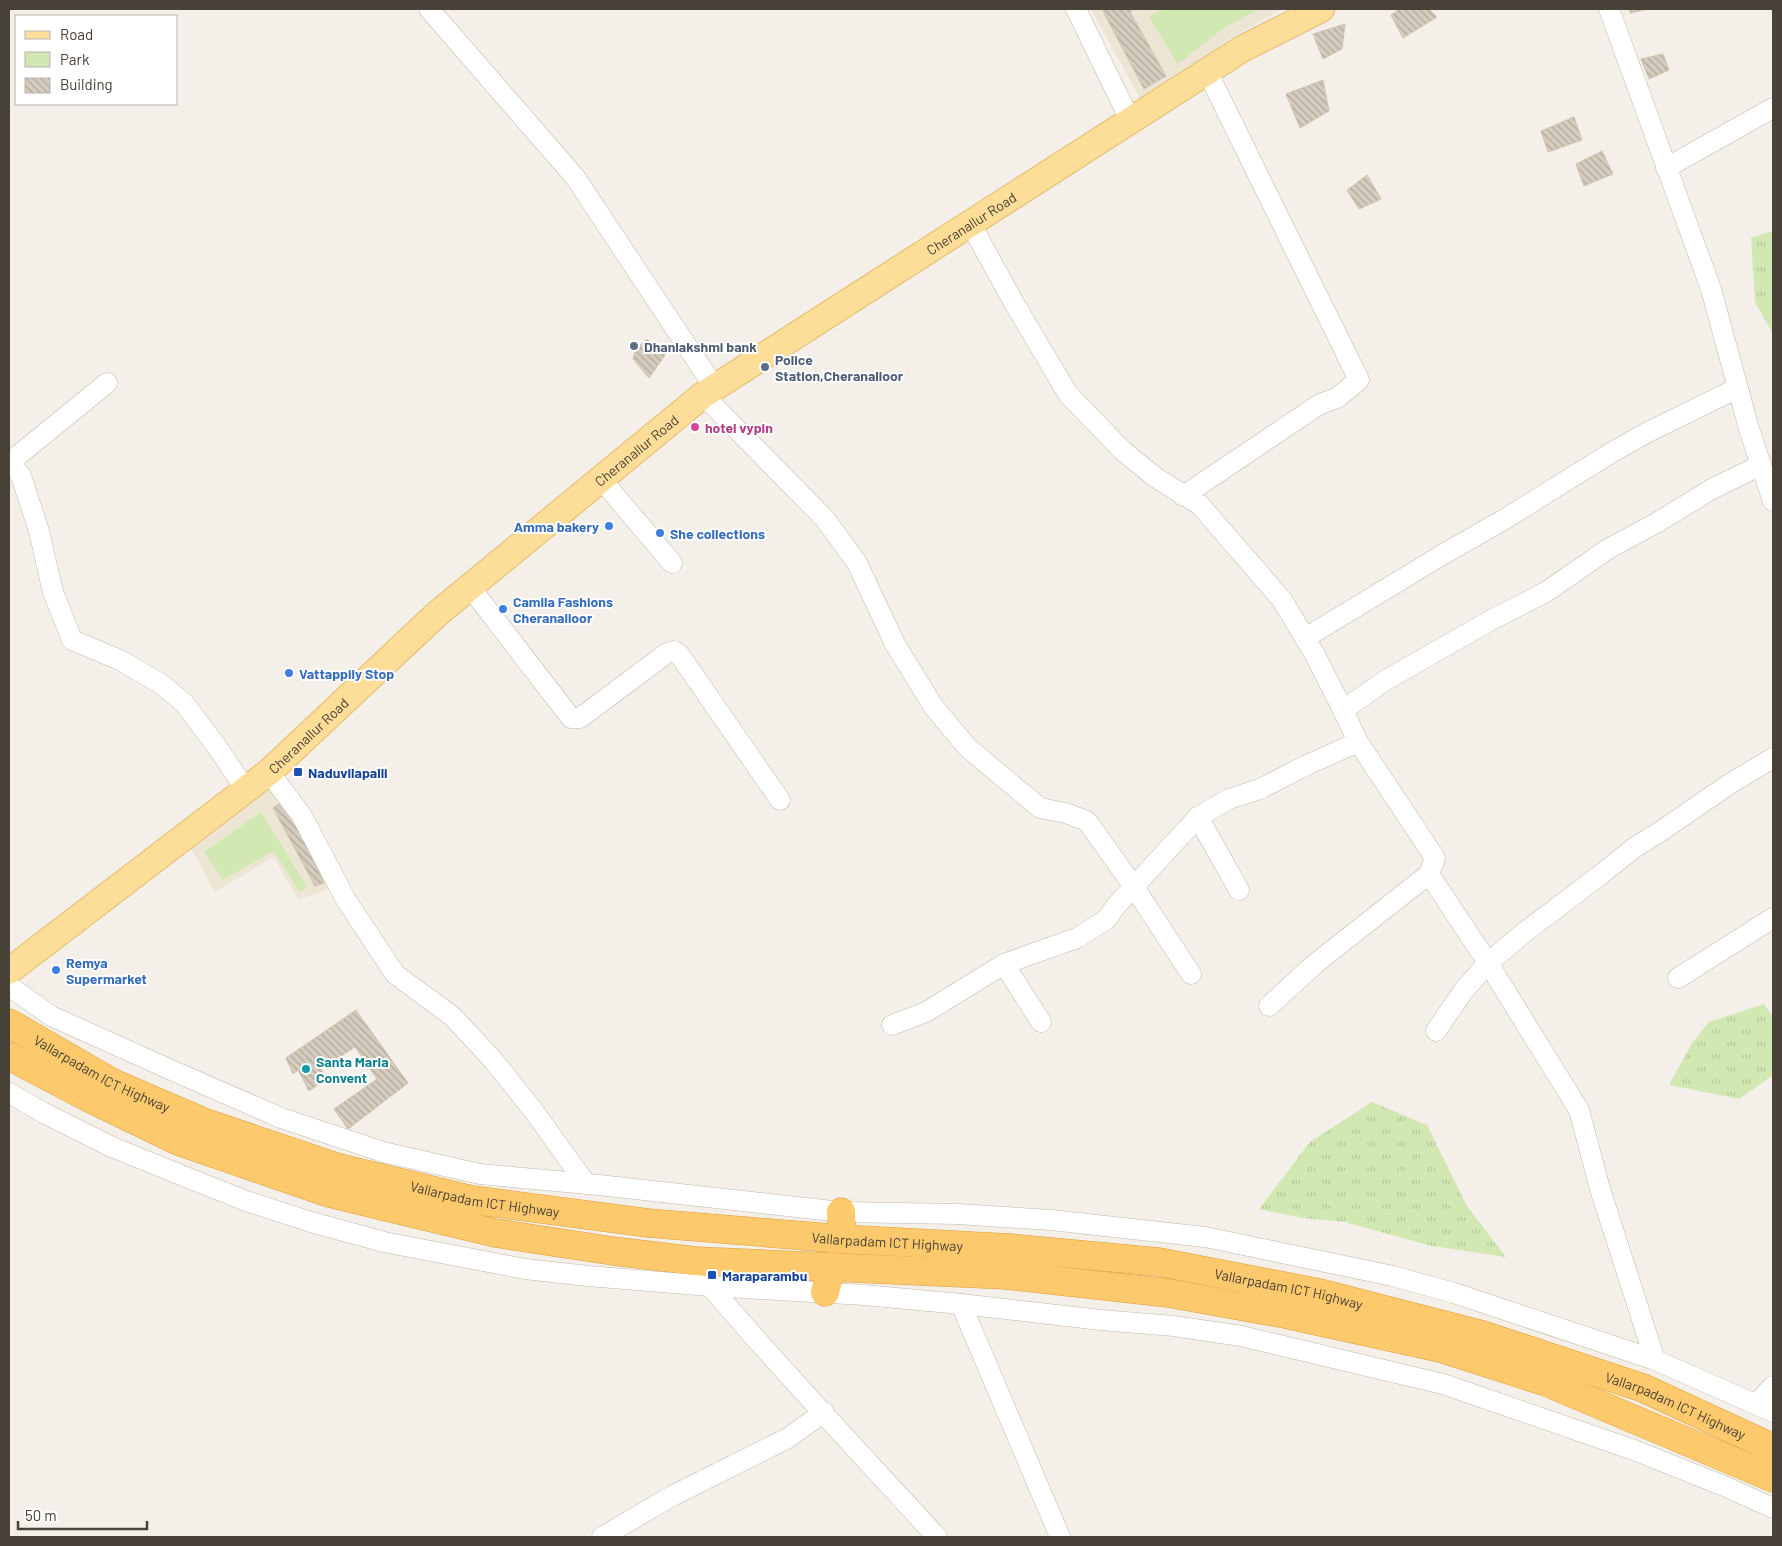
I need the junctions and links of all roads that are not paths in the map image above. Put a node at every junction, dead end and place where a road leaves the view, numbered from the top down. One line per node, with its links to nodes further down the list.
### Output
1 (429, 9): 12 (street)
2 (1076, 9): 7 (street)
3 (1321, 9): 5 (main road, Cheranallur Road)
4 (1609, 9): 8 (street)
5 (1207, 71): 7 (main road, Cheranallur Road); 16 (street)
6 (1773, 108): 8 (street)
7 (1130, 120): 9 (main road, Cheranallur Road)
8 (1666, 168): 11 (street)
9 (970, 223): 12 (main road, Cheranallur Road); 16 (street)
10 (106, 383): 13 (street)
11 (1738, 388): 14 (street); 20 (street)
12 (709, 391): 15 (main road, Cheranallur Road); 29 (street)
13 (9, 461): 25 (street)
14 (1761, 464): 17 (street); 21 (street)
15 (601, 479): 18 (street); 19 (main road, Cheranallur Road)
16 (1183, 496): 20 (street)
17 (1773, 501)
18 (672, 563)
19 (470, 587): 24 (main road, Cheranallur Road); 26 (street)
20 (1305, 638): 21 (street)
21 (1344, 710): 22 (street)
22 (1358, 742): 27 (street); 28 (street)
23 (1773, 758): 32 (street)
24 (269, 772): 25 (main road, Cheranallur Road); 45 (street)
25 (246, 790): 34 (main road, Cheranallur Road)
26 (780, 800)
27 (1198, 817): 29 (street); 30 (street)
28 (1429, 874): 32 (street); 38 (street)
29 (1134, 887): 33 (street); 35 (street)
30 (1239, 890)
31 (1773, 918): 36 (street)
32 (1488, 963): 42 (street); 56 (street)
33 (1004, 964): 39 (street); 41 (street)
34 (9, 971)
35 (1191, 974)
36 (1678, 978)
37 (9, 986): 45 (street)
38 (1269, 1006)
39 (1041, 1022)
40 (9, 1024): 47 (highway, Vallarpadam ICT Highway)
41 (892, 1025)
42 (1436, 1031)
43 (9, 1056): 50 (highway, Vallarpadam ICT Highway)
44 (9, 1093): 53 (street)
45 (586, 1184): 46 (street)
46 (842, 1212): 48 (highway); 56 (street)
47 (648, 1223): 48 (highway, Vallarpadam ICT Highway); 50 (highway)
48 (842, 1239): 49 (highway, Vallarpadam ICT Highway)
49 (1010, 1248): 52 (highway); 60 (highway, Vallarpadam ICT Highway)
50 (646, 1255): 51 (highway, Vallarpadam ICT Highway)
51 (832, 1266): 52 (highway, Vallarpadam ICT Highway); 54 (highway)
52 (1006, 1275): 61 (highway, Vallarpadam ICT Highway)
53 (710, 1286): 54 (street); 59 (street)
54 (824, 1292): 55 (street)
55 (960, 1304): 62 (street); 65 (street)
56 (1655, 1360): 58 (street)
57 (1773, 1386): 58 (street)
58 (1764, 1408)
59 (824, 1412): 63 (street); 64 (street)
60 (1773, 1448)
61 (1773, 1478)
62 (1773, 1508)
63 (602, 1537)
64 (937, 1537)
65 (1060, 1537)

